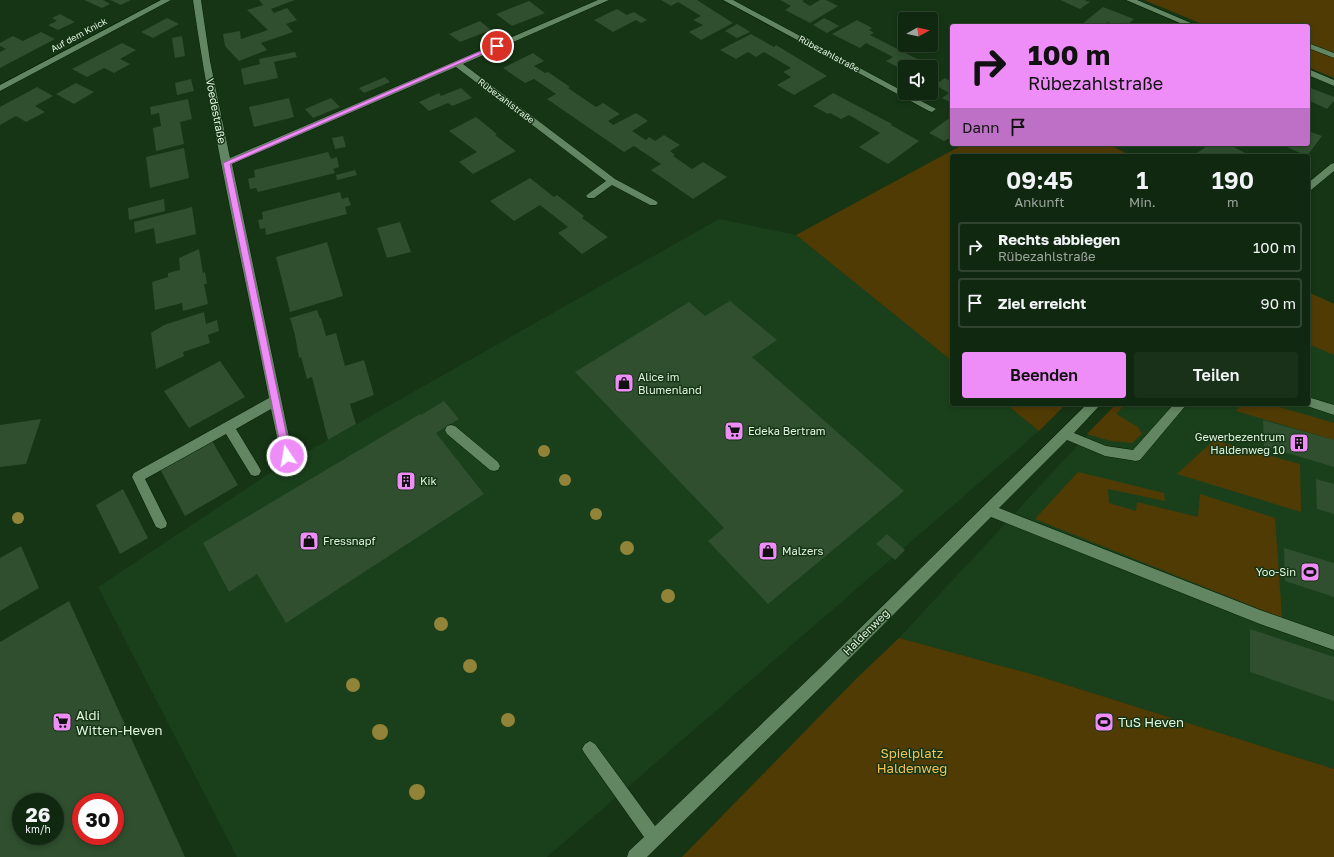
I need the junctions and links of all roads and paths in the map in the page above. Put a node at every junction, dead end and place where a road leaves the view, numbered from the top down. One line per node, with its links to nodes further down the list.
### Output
1 (167, 0): 12 (street, Auf dem Knick)
2 (197, 0): 14 (street, Voedestraße)
3 (605, 0): 9 (street)
4 (727, 0): 13 (street, Rübezahlstraße)
5 (1130, 0): 6 (street)
6 (1189, 24)
7 (1310, 45): 8 (street)
8 (1334, 56)
9 (457, 64): 14 (street); 16 (street, Rübezahlstraße)
10 (1310, 73): 11 (street)
11 (1334, 82)
12 (0, 88)
13 (932, 109)
14 (226, 163): 20 (street, Voedestraße)
15 (1334, 166): 17 (street)
16 (612, 181): 18 (street); 19 (street, Rübezahlstraße)
17 (1310, 186)
18 (591, 196)
19 (653, 203)
20 (275, 401): 25 (street); 28 (street, Voedestraße)
21 (1310, 403): 24 (street)
22 (1092, 406): 27 (street, Haldenweg)
23 (1179, 406): 27 (street)
24 (1334, 410)
25 (228, 427): 30 (street); 32 (street)
26 (450, 430): 29 (street)
27 (1065, 434): 31 (street, Haldenweg)
28 (287, 456)
29 (494, 466)
30 (255, 472)
31 (989, 510): 33 (street); 35 (street, Haldenweg)
32 (161, 523)
33 (1334, 642)
34 (590, 749): 35 (street)
35 (654, 838): 36 (street, Haldenweg)
36 (635, 857)

